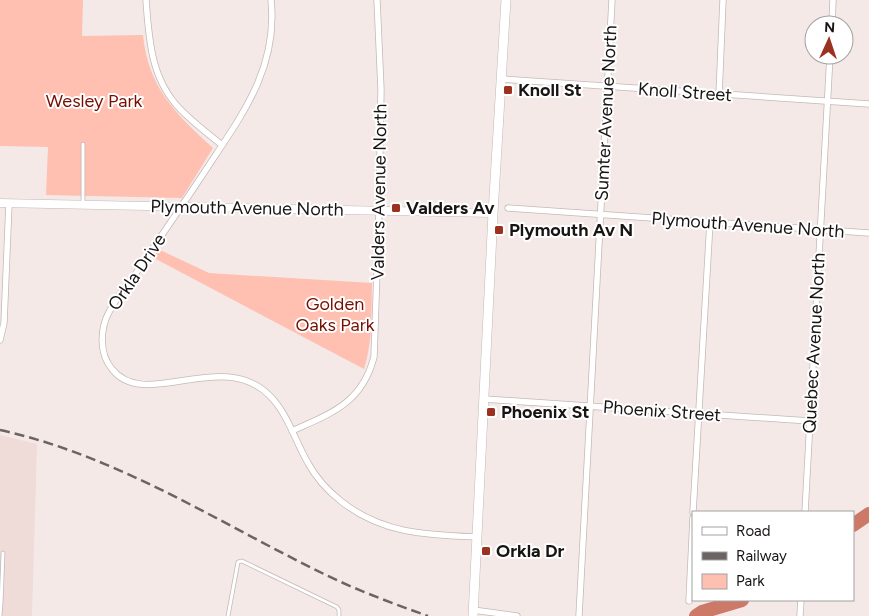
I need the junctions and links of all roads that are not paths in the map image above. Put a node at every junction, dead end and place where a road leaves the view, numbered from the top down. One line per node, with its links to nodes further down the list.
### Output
1 (146, 0): 16 (street)
2 (271, 0): 16 (street, Orkla Drive)
3 (377, 0): 22 (street, Valders Avenue North)
4 (506, 0): 10 (main road)
5 (612, 0): 11 (street, Sumter Avenue North)
6 (723, 0): 12 (street)
7 (833, 0): 8 (street)
8 (832, 15)
9 (829, 65): 13 (street, Quebec Avenue North)
10 (501, 79): 11 (street, Knoll Street); 23 (main road)
11 (608, 86): 12 (street, Knoll Street); 24 (street, Sumter Avenue North)
12 (720, 95): 13 (street, Knoll Street)
13 (827, 102): 14 (street, Knoll Street); 26 (street, Quebec Avenue North)
14 (869, 104)
15 (84, 144): 19 (lane)
16 (222, 145): 20 (street, Orkla Drive)
17 (0, 203): 18 (street, Plymouth Avenue North)
18 (9, 203): 19 (street, Plymouth Avenue North); 28 (street)
19 (83, 205): 20 (street, Plymouth Avenue North)
20 (182, 207): 22 (street, Plymouth Avenue North); 33 (street, Orkla Drive)
21 (508, 208): 24 (street, Plymouth Avenue North)
22 (379, 212): 23 (street, Plymouth Avenue North); 33 (street, Valders Avenue North)
23 (493, 213): 29 (main road)
24 (600, 214): 25 (street, Plymouth Avenue North); 30 (street, Sumter Avenue North)
25 (710, 222): 26 (street, Plymouth Avenue North); 31 (street)
26 (820, 229): 27 (street, Plymouth Avenue North); 32 (street, Quebec Avenue North)
27 (869, 233)
28 (0, 340)
29 (484, 398): 30 (street, Phoenix Street); 36 (main road)
30 (589, 406): 31 (street, Phoenix Street); 47 (street, Sumter Avenue North)
31 (698, 413): 32 (street, Phoenix Street); 34 (street)
32 (810, 422): 35 (street, Quebec Avenue North)
33 (292, 431): 36 (street, Orkla Drive)
34 (693, 511)
35 (805, 511)
36 (477, 537): 42 (main road)
37 (692, 539): 39 (street)
38 (3, 553): 41 (lane)
39 (689, 601)
40 (801, 601): 48 (street)
41 (0, 604): 43 (lane)
42 (473, 613): 46 (street)
43 (0, 616)
44 (228, 616): 45 (lane)
45 (339, 616)
46 (518, 616)
47 (579, 616)
48 (800, 616)

